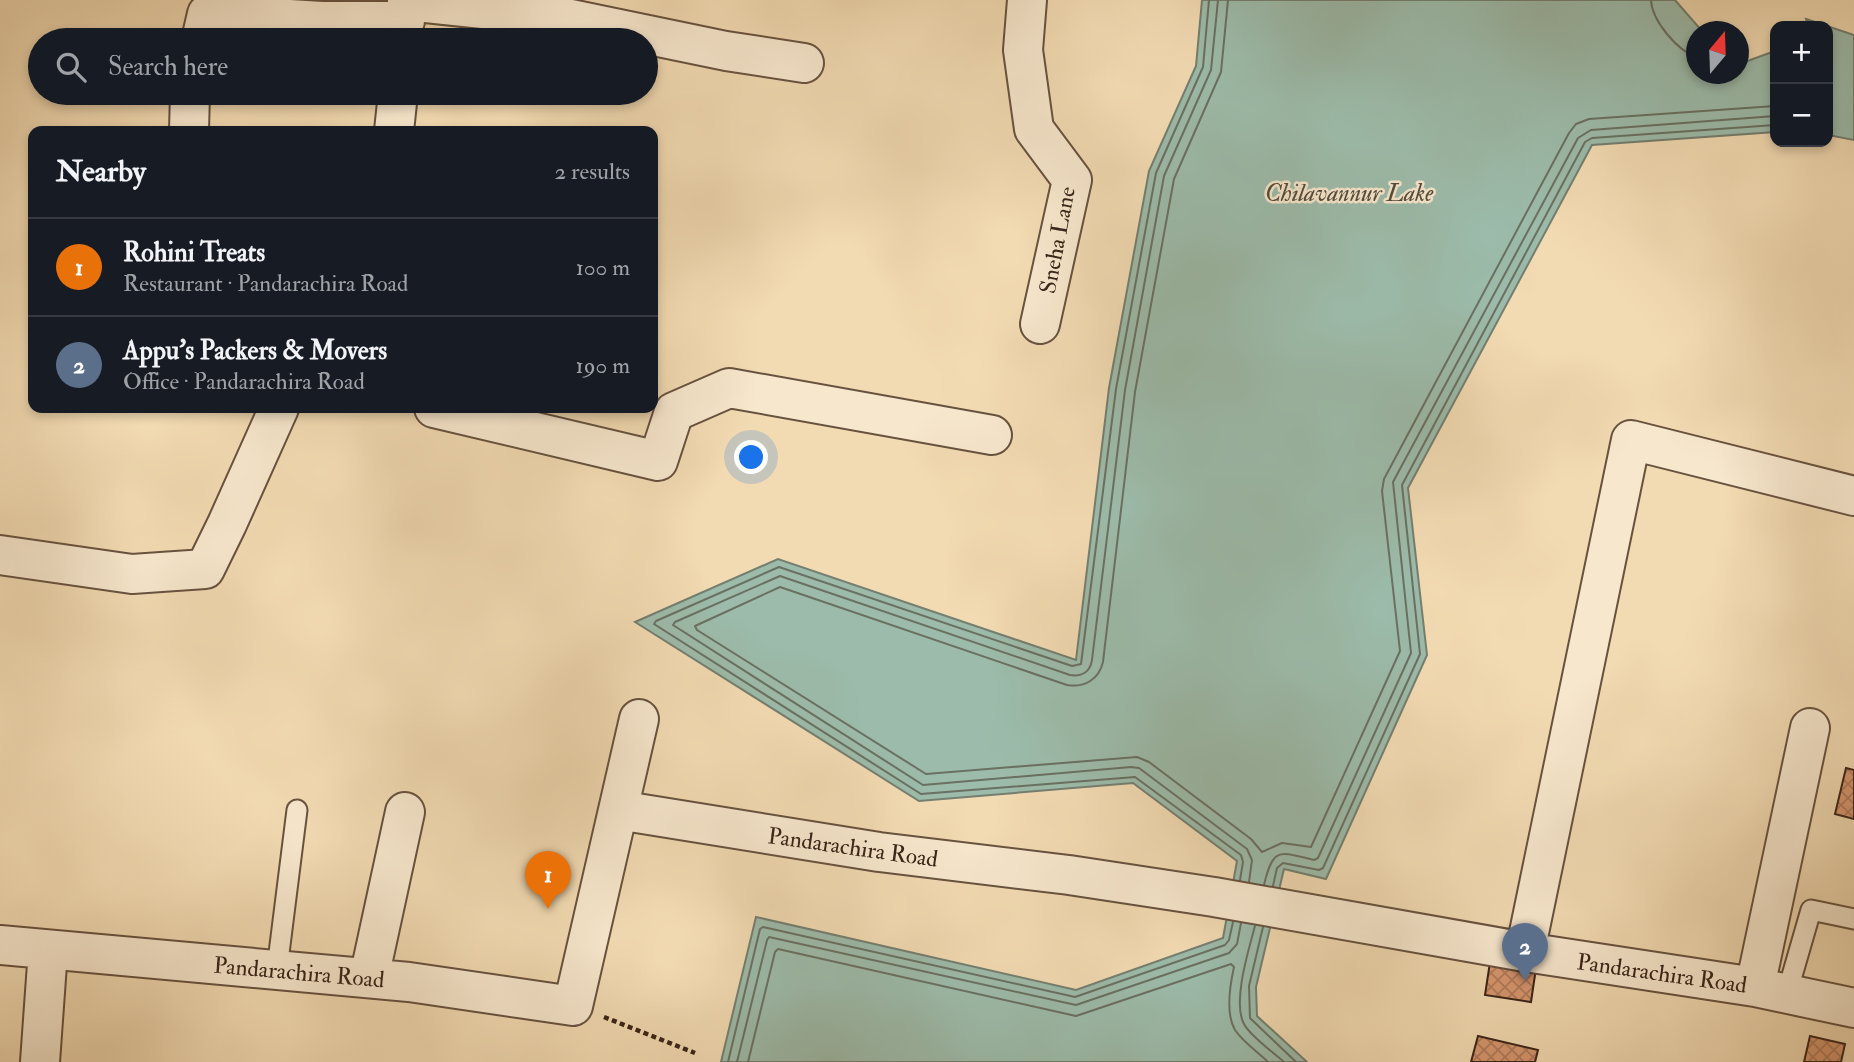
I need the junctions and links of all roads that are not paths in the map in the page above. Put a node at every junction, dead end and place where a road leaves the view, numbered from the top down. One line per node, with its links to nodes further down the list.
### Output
1 (1027, 0): 11 (street, Sneha Lane)
2 (406, 16): 3 (street); 4 (street)
3 (204, 28)
4 (614, 28)
5 (658, 37): 6 (street)
6 (804, 63)
7 (190, 105): 9 (street)
8 (397, 105): 10 (street)
9 (189, 126)
10 (395, 126)
11 (1040, 324)
12 (277, 413): 16 (street)
13 (455, 413): 14 (street)
14 (992, 435)
15 (1854, 496): 25 (street)
16 (0, 555)
17 (639, 719): 20 (street)
18 (1810, 728): 28 (street)
19 (297, 810): 26 (lane)
20 (618, 810): 25 (street, Pandarachira Road); 27 (street, Pandarachira Road)
21 (405, 812): 27 (street)
22 (1854, 919): 28 (lane)
23 (0, 945): 24 (street, Pandarachira Road)
24 (48, 950): 26 (street, Pandarachira Road); 30 (street)
25 (1525, 952): 28 (street, Pandarachira Road)
26 (277, 969): 27 (street, Pandarachira Road)
27 (369, 978)
28 (1771, 990): 29 (street, Pandarachira Road)
29 (1854, 1008)
30 (40, 1062)

